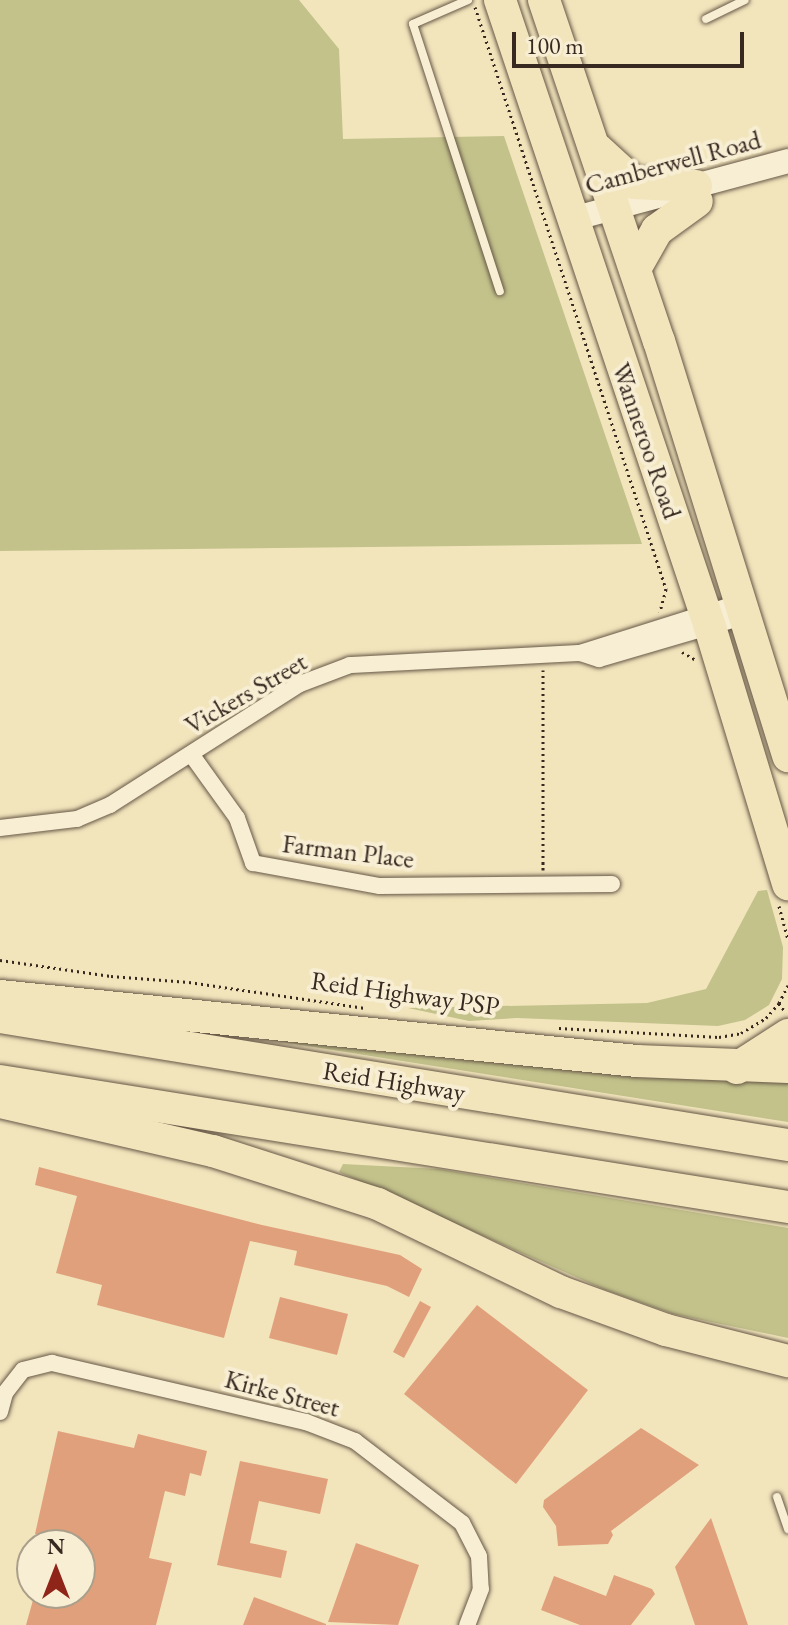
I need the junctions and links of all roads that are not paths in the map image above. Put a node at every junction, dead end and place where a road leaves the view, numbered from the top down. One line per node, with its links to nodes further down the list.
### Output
1 (470, 0): 13 (lane)
2 (500, 0): 11 (highway, Wanneroo Road)
3 (544, 0): 6 (highway, Wanneroo Road)
4 (745, 0): 5 (lane)
5 (706, 19)
6 (594, 147): 9 (highway); 10 (highway, Wanneroo Road)
7 (788, 161): 9 (street, Camberwell Road)
8 (788, 175): 9 (street, Camberwell Road)
9 (696, 193): 10 (street, Camberwell Road); 12 (highway)
10 (616, 215): 11 (street, Camberwell Road); 12 (highway, Wanneroo Road)
11 (575, 226): 15 (highway, Wanneroo Road)
12 (635, 269): 14 (highway, Wanneroo Road)
13 (500, 291)
14 (744, 609): 15 (street, Vickers Street); 17 (highway, Wanneroo Road)
15 (708, 620): 16 (street, Vickers Street); 20 (highway, Wanneroo Road)
16 (191, 754): 18 (street, Vickers Street); 19 (street, Farman Place)
17 (788, 756)
18 (0, 828)
19 (612, 884)
20 (788, 884)
21 (0, 996): 25 (highway)
22 (0, 1017): 28 (highway, Reid Highway)
23 (788, 1035): 25 (highway)
24 (788, 1067): 25 (highway)
25 (737, 1068)
26 (0, 1081): 29 (highway)
27 (0, 1102): 30 (highway)
28 (788, 1145)
29 (788, 1207)
30 (788, 1359)
31 (0, 1412): 34 (street, Kirke Street)
32 (777, 1497): 33 (lane)
33 (788, 1529)
34 (467, 1625)

